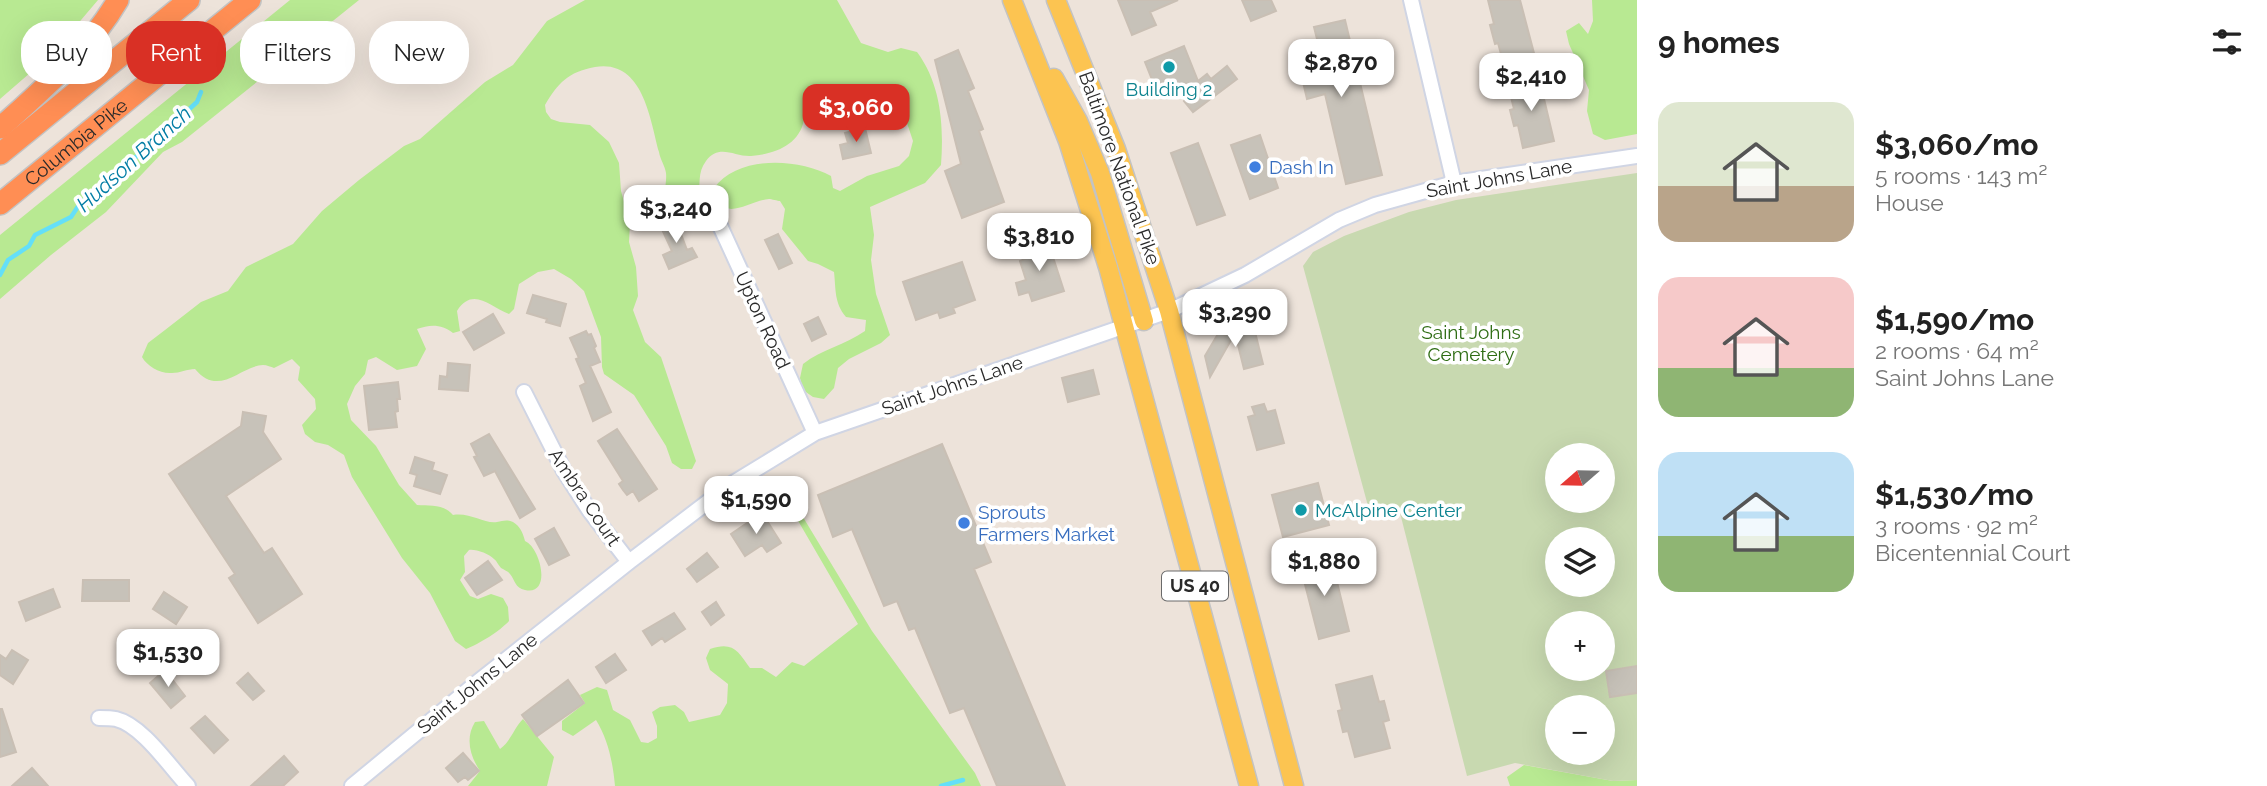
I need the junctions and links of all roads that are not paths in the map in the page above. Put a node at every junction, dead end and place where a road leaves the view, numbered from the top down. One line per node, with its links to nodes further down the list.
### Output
1 (118, 0): 8 (highway)
2 (189, 0): 9 (highway, Columbia Pike)
3 (250, 0): 12 (highway, Columbia Pike)
4 (1012, 0): 7 (main road, Baltimore National Pike / US 40)
5 (1056, 0): 14 (main road, Baltimore National Pike / US 40)
6 (1412, 0): 11 (street)
7 (1023, 23): 15 (main road); 16 (main road, Baltimore National Pike / US 40)
8 (0, 128)
9 (0, 154)
10 (1637, 156): 11 (street, Saint Johns Lane)
11 (1454, 183): 14 (street, Saint Johns Lane)
12 (0, 204)
13 (711, 206): 18 (street, Upton Road)
14 (1169, 311): 15 (street, Saint Johns Lane); 24 (main road, Baltimore National Pike / US 40)
15 (1143, 321): 16 (street, Saint Johns Lane)
16 (1126, 327): 18 (street, Saint Johns Lane); 23 (main road, Baltimore National Pike / US 40)
17 (524, 392): 19 (street, Ambra Court)
18 (815, 433): 19 (street, Saint Johns Lane)
19 (629, 562): 22 (street, Saint Johns Lane)
20 (99, 718): 21 (street)
21 (188, 786)
22 (352, 786)
23 (1249, 786)
24 (1294, 786)

